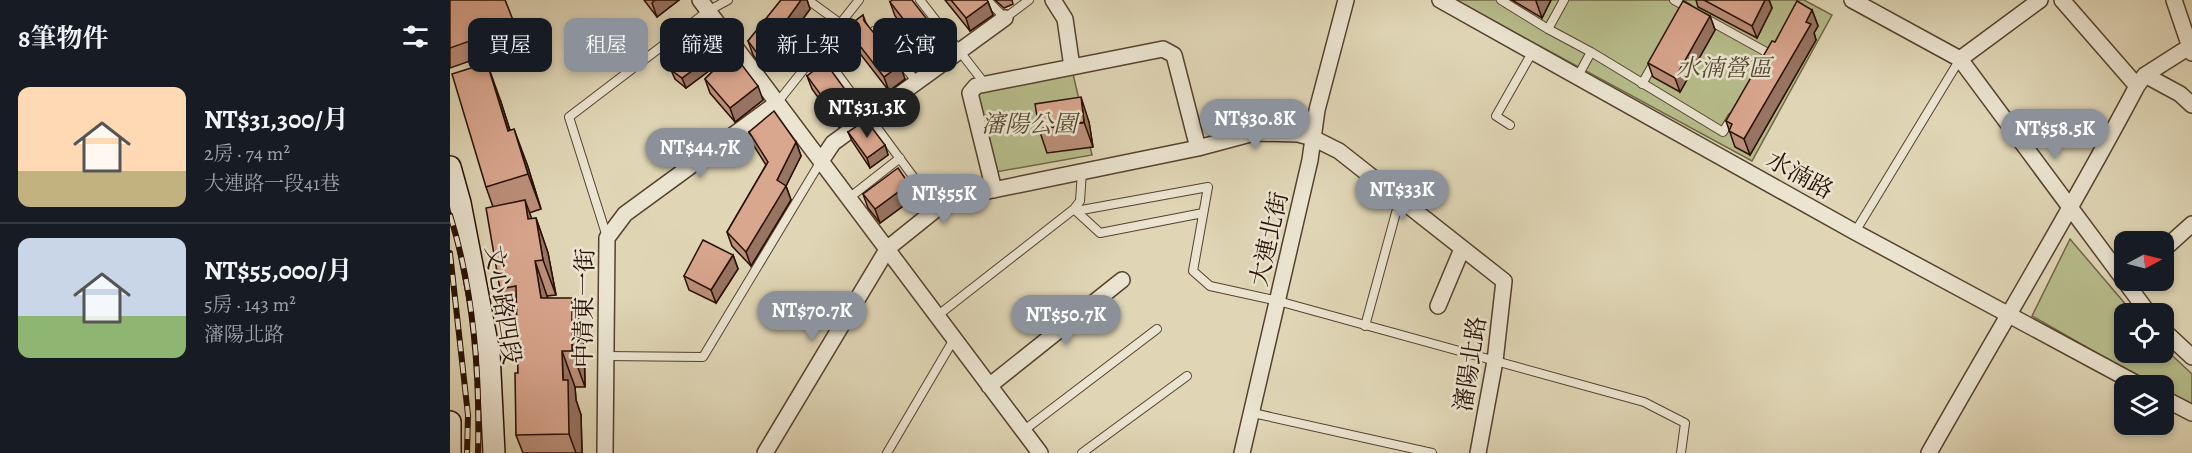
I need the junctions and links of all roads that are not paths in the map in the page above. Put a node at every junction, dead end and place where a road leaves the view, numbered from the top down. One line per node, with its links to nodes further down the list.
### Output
1 (728, 0): 17 (lane)
2 (808, 0): 20 (lane)
3 (859, 0): 21 (lane)
4 (920, 0): 26 (lane)
5 (987, 0): 22 (lane)
6 (1029, 0): 22 (lane)
7 (1053, 0): 31 (street)
8 (1346, 0): 45 (street, 大連北街)
9 (1440, 0): 25 (street, 水湳路)
10 (1501, 0): 23 (lane)
11 (1564, 0): 23 (lane)
12 (1674, 0): 18 (lane)
13 (1852, 0): 29 (street)
14 (2040, 0): 29 (street)
15 (2062, 0): 36 (street)
16 (2174, 0): 24 (street)
17 (704, 5): 40 (street); 60 (lane)
18 (1685, 7): 19 (lane); 30 (lane)
19 (1680, 16)
20 (833, 18)
21 (846, 18)
22 (1005, 18): 26 (street)
23 (1548, 28): 27 (lane)
24 (2191, 48): 36 (street)
25 (1533, 51): 35 (street, 水湳路); 44 (lane)
26 (960, 52): 37 (street); 38 (lane)
27 (1591, 52): 35 (lane); 39 (lane)
28 (1658, 55): 39 (lane)
29 (1960, 58): 56 (street); 59 (lane)
30 (1762, 63)
31 (1072, 67): 38 (street); 46 (street)
32 (802, 72): 40 (lane)
33 (836, 72): 43 (lane)
34 (909, 72): 37 (lane)
35 (1578, 76): 59 (street, 水湳路)
36 (2141, 81): 41 (street); 56 (street)
37 (918, 83): 43 (street)
38 (985, 84): 51 (street)
39 (1642, 84): 42 (lane)
40 (777, 103): 48 (street); 60 (street, 中清東一街)
41 (2192, 105)
42 (1734, 112)
43 (871, 117): 47 (lane); 48 (street)
44 (1510, 125)
45 (1313, 138): 46 (street); 53 (street); 66 (street, 大連北街)
46 (1198, 148): 50 (street)
47 (900, 158): 52 (lane); 54 (lane)
48 (821, 161): 52 (street); 74 (lane)
49 (450, 166): 86 (main road, 文心路四段)
50 (1082, 171): 51 (street); 55 (lane)
51 (994, 190): 54 (street)
52 (849, 198): 62 (street)
53 (1400, 198): 63 (street); 70 (lane)
54 (937, 209): 62 (street)
55 (1075, 210): 57 (lane); 57 (lane); 69 (lane)
56 (2071, 210): 64 (street); 68 (street)
57 (1203, 213): 66 (lane)
58 (2192, 224): 61 (street)
59 (1855, 232): 68 (street, 水湳路)
60 (607, 238): 74 (street, 中清東一街)
61 (2174, 240)
62 (888, 248): 69 (street); 88 (street)
63 (1462, 249): 67 (street); 76 (street, 瀋陽北路)
64 (2114, 266)
65 (1122, 280): 79 (street)
66 (1278, 301): 70 (lane); 81 (street, 大連北街)
67 (1438, 306)
68 (2008, 313): 77 (street, 水湳路); 96 (street)
69 (937, 316): 72 (street)
70 (1365, 326): 76 (lane)
71 (1157, 329): 84 (lane)
72 (954, 339): 79 (street); 89 (lane)
73 (2174, 340): 75 (street)
74 (605, 356): 87 (street, 中清東一街)
75 (2192, 357)
76 (1495, 361): 94 (street, 瀋陽北路); 95 (lane)
77 (2121, 375)
78 (1187, 376): 91 (lane)
79 (989, 386): 84 (street)
80 (2174, 404): 82 (street)
81 (1253, 413): 92 (street, 大連北街); 93 (lane)
82 (2192, 413)
83 (450, 422): 85 (main road)
84 (1023, 431): 90 (street)
85 (450, 453)
86 (494, 453)
87 (605, 453)
88 (765, 453)
89 (886, 453)
90 (1040, 453)
91 (1082, 453)
92 (1242, 453)
93 (1432, 453)
94 (1478, 453)
95 (1681, 453)
96 (1929, 453)

